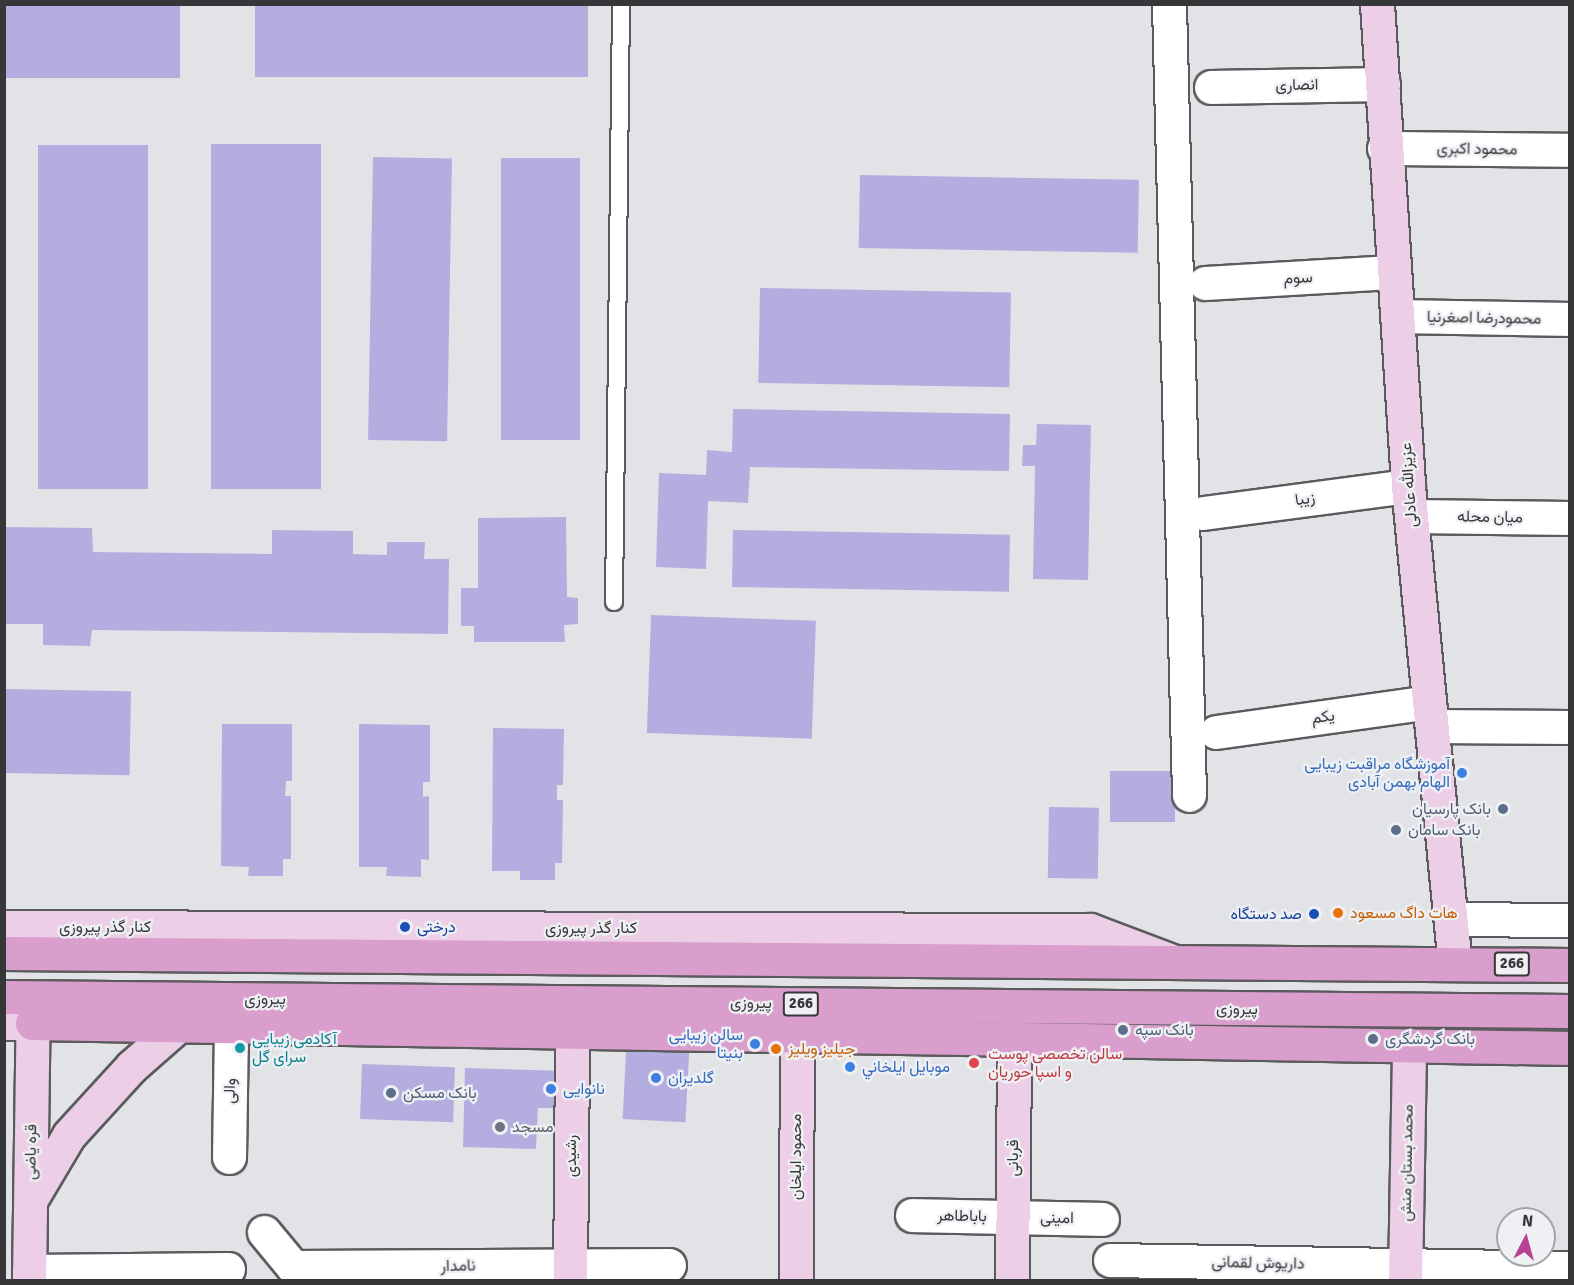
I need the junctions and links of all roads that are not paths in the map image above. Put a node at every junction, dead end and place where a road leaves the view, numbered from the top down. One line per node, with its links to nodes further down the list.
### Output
1 (621, 4): 15 (lane)
2 (1169, 4): 19 (street)
3 (1377, 4): 4 (main road, عزیزالله عادلی)
4 (1383, 84): 5 (street, انصاری); 6 (main road, عزیزالله عادلی)
5 (1211, 87)
6 (1384, 148): 7 (street, محمود اکبری); 8 (main road, عزیزالله عادلی)
7 (1569, 150)
8 (1392, 272): 9 (street, سوم); 10 (main road, عزیزالله عادلی)
9 (1205, 283)
10 (1398, 316): 11 (street, محمودرضا اصغرنیا); 12 (main road, عزیزالله عادلی)
11 (1569, 319)
12 (1409, 501): 13 (street, زیبا); 14 (street, میان محله); 16 (main road, عزیزالله عادلی)
13 (1203, 513)
14 (1569, 518)
15 (614, 602)
16 (1431, 714): 17 (street, یکم); 18 (street, یکم); 20 (main road, عزیزالله عادلی)
17 (1569, 727)
18 (1216, 732)
19 (1189, 795)
20 (1451, 919): 21 (street); 25 (main road, عزیزالله عادلی)
21 (1569, 920)
22 (4, 927): 24 (main road, کنار گذر پیروزی)
23 (18, 953): 24 (main road, 266); 27 (main road)
24 (1172, 961): 25 (main road, 266)
25 (1455, 964): 26 (main road, 266); 28 (main road)
26 (1569, 965)
27 (18, 1010): 28 (main road, پیروزی / 266); 30 (main road); 38 (main road, قره یاضی)
28 (1454, 1011): 29 (main road, پیروزی / 266)
29 (1569, 1011)
30 (179, 1025): 31 (main road); 38 (main road)
31 (231, 1026): 32 (main road); 37 (street, والی)
32 (572, 1031): 33 (main road); 47 (main road, رشیدی)
33 (797, 1032): 34 (main road); 51 (main road, محمود ایلخان)
34 (1014, 1036): 35 (main road); 40 (main road, قربانی)
35 (1409, 1045): 36 (main road); 48 (main road, محمد بستان منش)
36 (1569, 1048)
37 (229, 1157)
38 (30, 1201): 50 (main road, قره یاضی)
39 (912, 1215): 40 (street, باباطاهر)
40 (1013, 1217): 41 (street, امینی); 52 (main road, قربانی)
41 (1102, 1219)
42 (264, 1232): 49 (street, نامدار)
43 (1110, 1260): 48 (street, داریوش لقمانی)
44 (669, 1265): 47 (street, نامدار)
45 (1569, 1268): 48 (street, داریوش لقمانی)
46 (228, 1269): 50 (street)
47 (571, 1273): 49 (street, نامدار)
48 (1405, 1273)
49 (343, 1274)
50 (29, 1276)
51 (796, 1281)
52 (1012, 1281)

